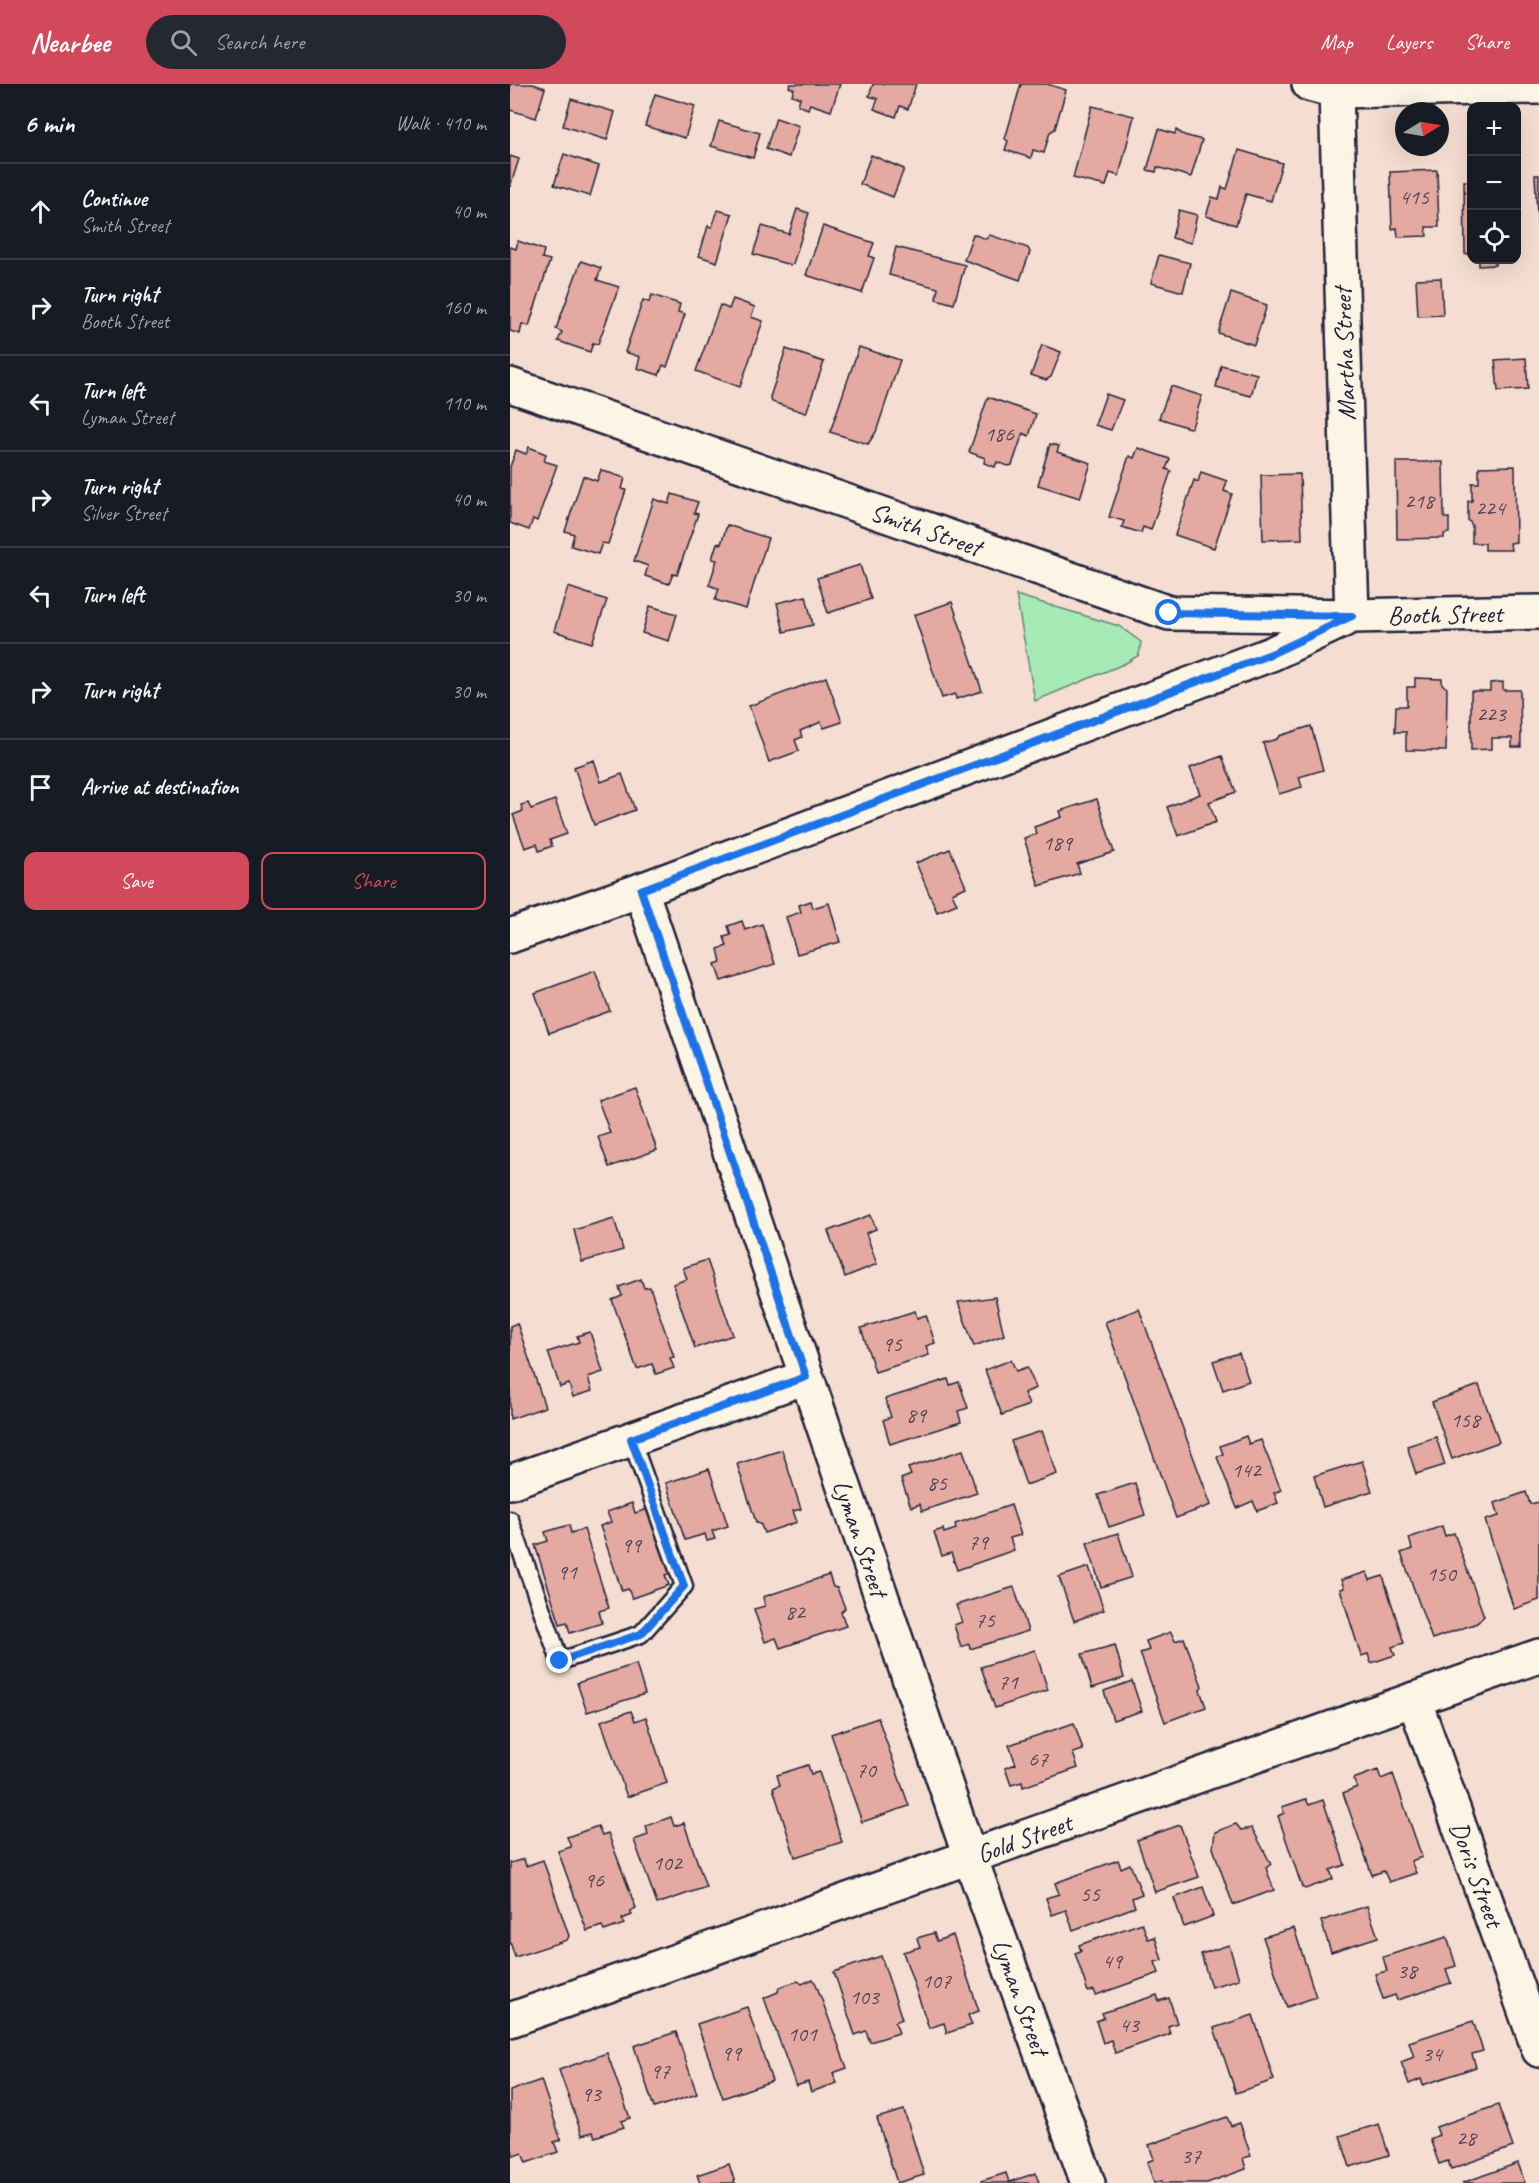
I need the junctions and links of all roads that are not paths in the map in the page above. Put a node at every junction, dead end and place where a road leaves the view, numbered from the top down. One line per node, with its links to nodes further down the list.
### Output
1 (1539, 87): 2 (street)
2 (1323, 88): 5 (street, Martha Street)
3 (510, 385): 5 (street, Smith Street)
4 (1539, 612): 5 (street, Booth Street)
5 (1352, 616): 6 (street, Booth Street)
6 (641, 890): 7 (street, Booth Street); 8 (street, Lyman Street)
7 (510, 936)
8 (806, 1377): 9 (street); 14 (street, Lyman Street)
9 (631, 1439): 10 (street); 11 (lane)
10 (510, 1482)
11 (510, 1520)
12 (1539, 1656): 13 (street, Gold Street)
13 (1414, 1699): 14 (street, Gold Street); 16 (street, Doris Street)
14 (970, 1857): 15 (street, Gold Street); 17 (street, Lyman Street)
15 (510, 2020)
16 (1539, 2050)
17 (1088, 2183)

